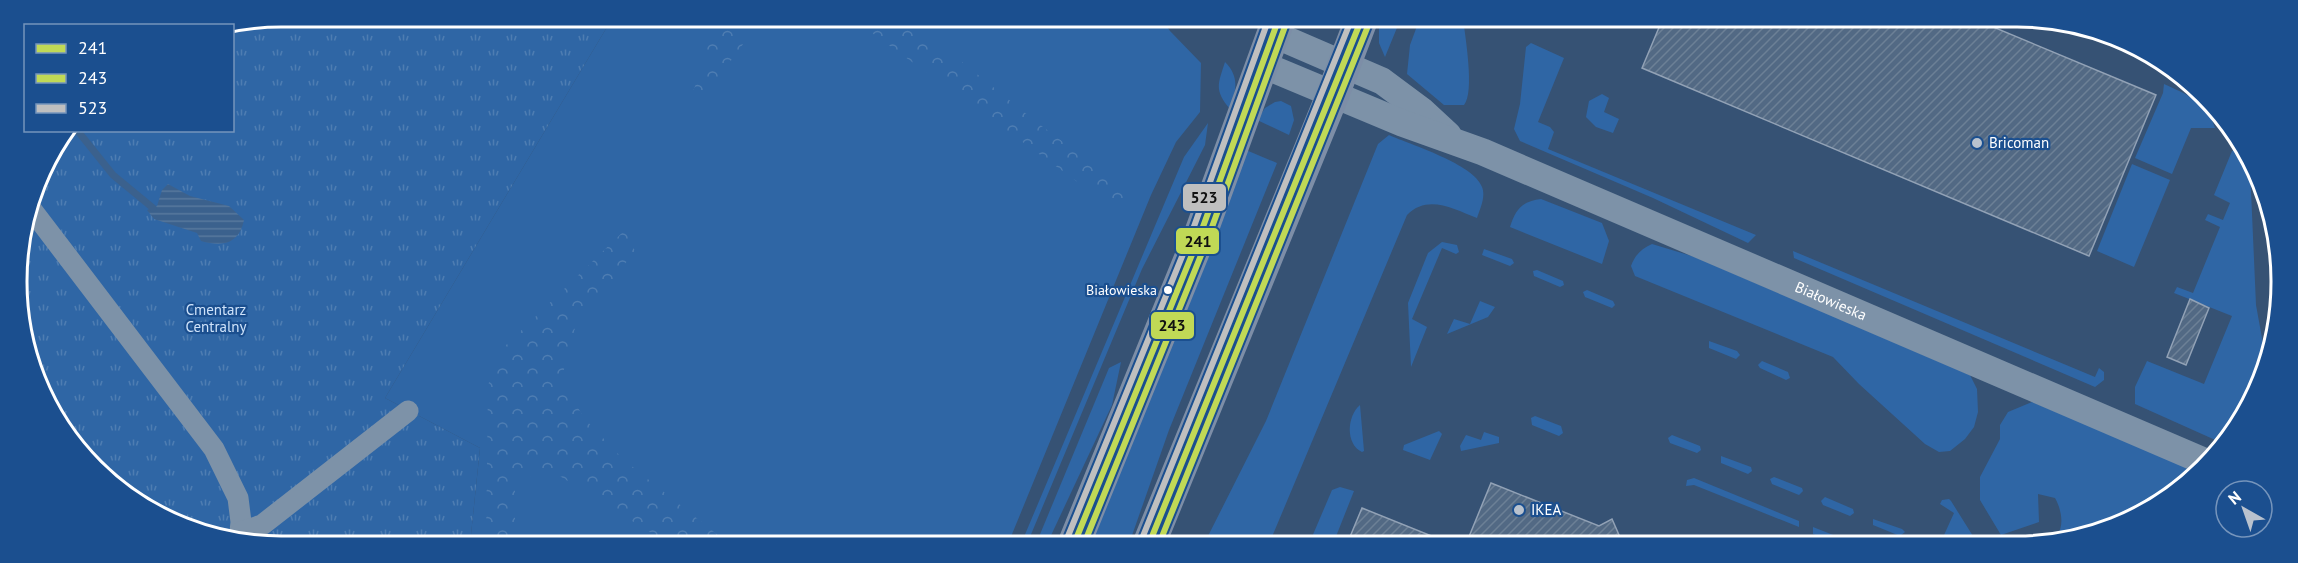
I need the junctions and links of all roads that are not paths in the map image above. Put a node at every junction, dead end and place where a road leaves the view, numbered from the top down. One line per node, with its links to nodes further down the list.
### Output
1 (1276, 27): 4 (main road)
2 (1278, 27): 5 (street, Białowieska)
3 (1359, 27): 5 (main road)
4 (1263, 64): 6 (street, Białowieska); 13 (main road)
5 (1345, 64): 6 (main road); 7 (street, Białowieska)
6 (1333, 94): 7 (street, Białowieska); 14 (main road)
7 (1453, 140): 10 (street, Białowieska)
8 (36, 215): 11 (street)
9 (408, 411): 12 (street)
10 (2198, 459)
11 (240, 532)
12 (246, 534)
13 (1077, 536)
14 (1152, 536)

